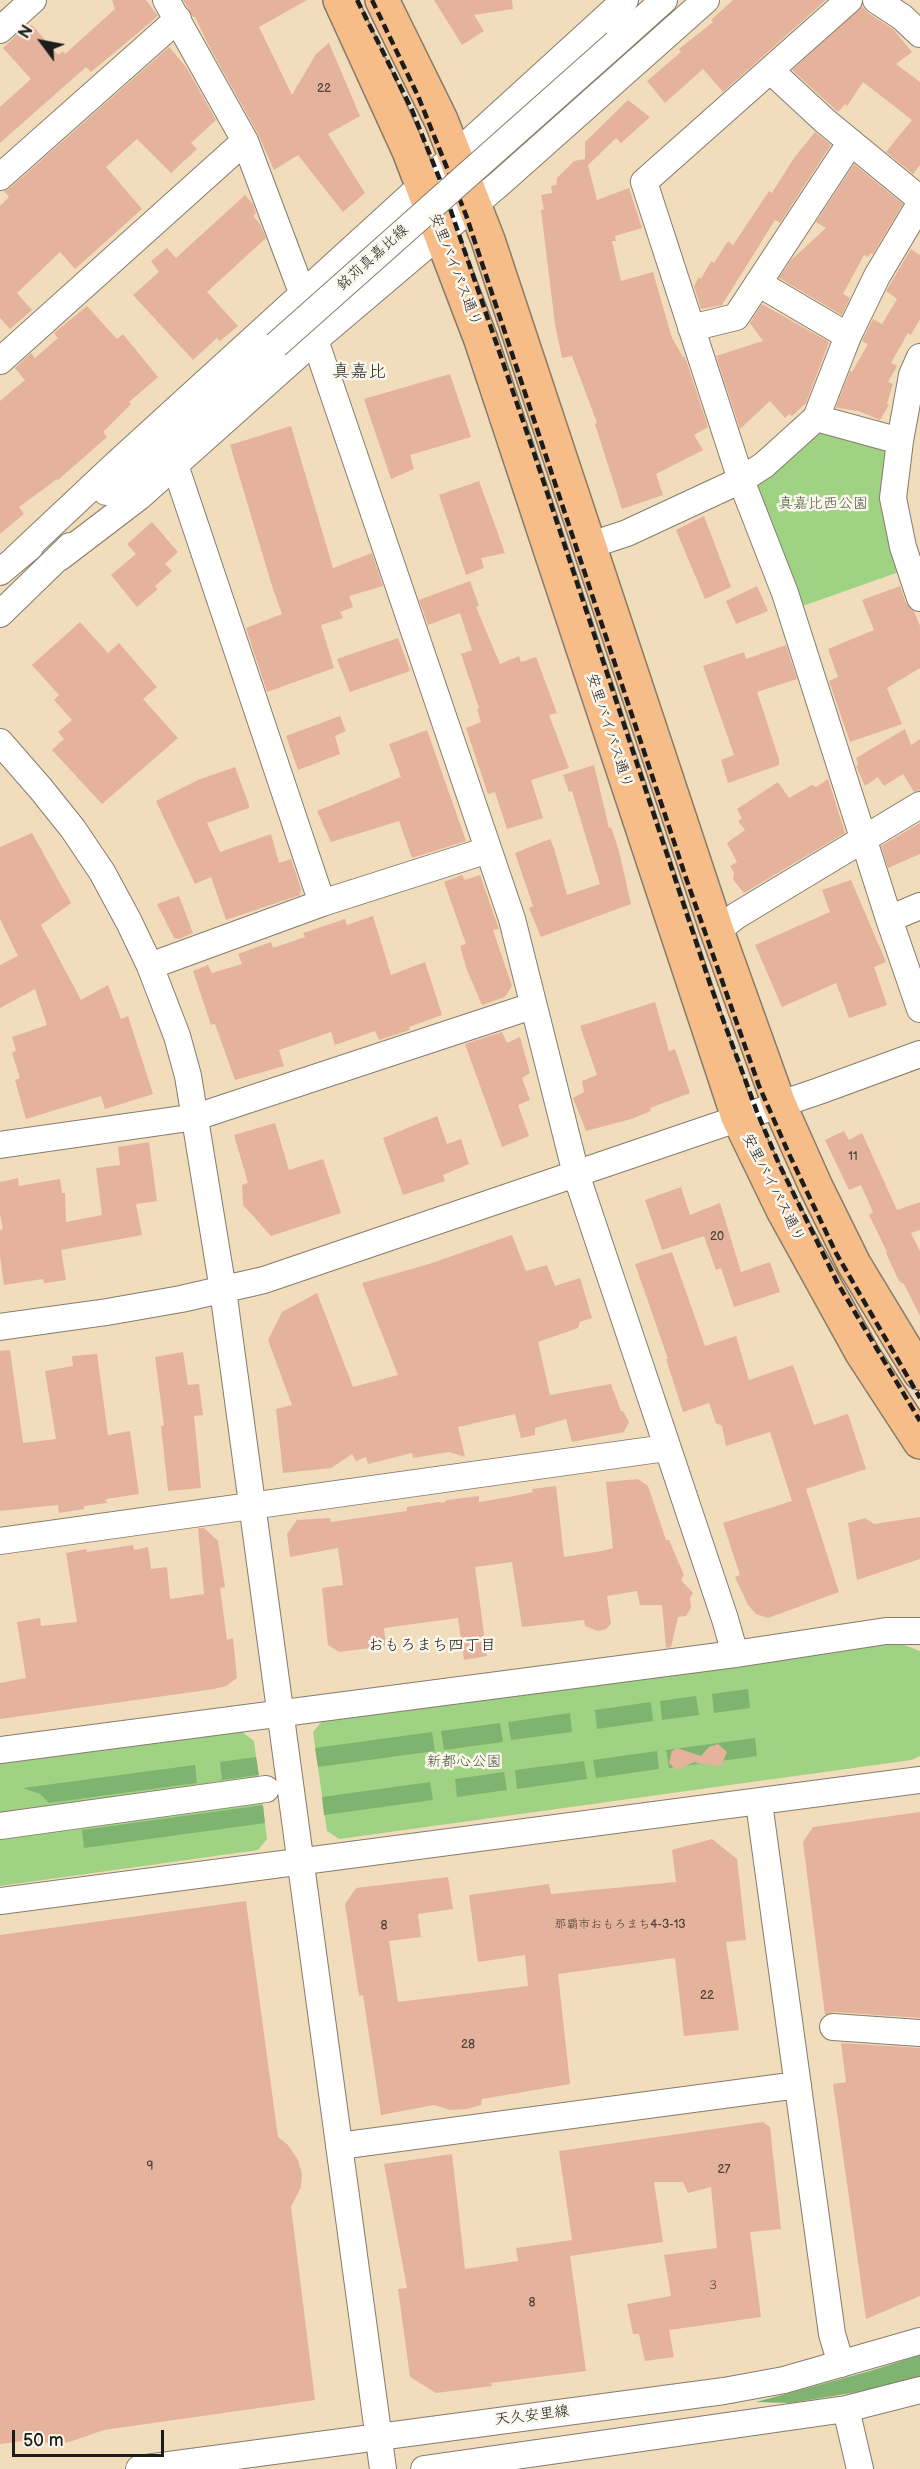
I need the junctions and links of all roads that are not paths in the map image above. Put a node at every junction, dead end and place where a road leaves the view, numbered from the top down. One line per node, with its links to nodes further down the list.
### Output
1 (340, 0): 17 (highway, 安里バイパス通り)
2 (382, 0): 15 (highway)
3 (625, 0): 15 (street)
4 (664, 0): 32 (street, 銘苅真嘉比線, bridge)
5 (706, 0): 19 (street)
6 (849, 0): 12 (street)
7 (876, 0): 11 (street)
8 (25, 2): 10 (street)
9 (172, 10): 13 (street); 16 (street)
10 (0, 30)
11 (920, 34)
12 (771, 71): 14 (street); 24 (street)
13 (245, 141): 23 (street); 28 (street)
14 (851, 142): 18 (street); 22 (street)
15 (455, 155): 17 (street); 19 (highway)
16 (0, 177)
17 (422, 184): 21 (highway, 安里バイパス通り); 23 (street)
18 (920, 199)
19 (474, 204): 21 (street); 34 (highway)
20 (920, 204): 25 (street)
21 (441, 232): 26 (street); 53 (highway, 安里バイパス通り)
22 (758, 283): 24 (street); 25 (street)
23 (303, 295): 36 (street)
24 (691, 328): 33 (street)
25 (848, 336): 29 (street)
26 (315, 340): 31 (street); 42 (street)
27 (920, 357): 30 (street)
28 (0, 361)
29 (816, 418): 30 (street); 33 (street)
30 (900, 441): 37 (street)
31 (175, 465): 35 (street); 43 (street)
32 (137, 469): 35 (street, 銘苅真嘉比線); 36 (street, 銘苅真嘉比線)
33 (741, 480): 34 (street); 41 (street)
34 (588, 546): 46 (highway)
35 (59, 558): 38 (street, 銘苅真嘉比線)
36 (8, 565)
37 (920, 598)
38 (0, 614)
39 (0, 742): 47 (street)
40 (920, 805): 41 (street)
41 (864, 839): 45 (street); 46 (street)
42 (488, 850): 43 (street); 48 (street)
43 (322, 903): 47 (street)
44 (920, 906): 45 (street)
45 (889, 919): 49 (street)
46 (717, 931): 51 (highway)
47 (150, 966): 52 (street)
48 (532, 1006): 52 (street); 55 (street)
49 (920, 1009)
50 (920, 1054): 51 (street)
51 (779, 1104): 53 (street); 58 (highway)
52 (196, 1117): 54 (street); 56 (street)
53 (738, 1117): 55 (street); 59 (highway, 安里バイパス通り)
54 (0, 1145)
55 (576, 1174): 56 (street); 60 (street)
56 (223, 1290): 57 (street); 61 (street)
57 (0, 1327)
58 (920, 1373)
59 (920, 1442)
60 (666, 1448): 61 (street); 66 (street)
61 (252, 1507): 62 (street); 67 (street)
62 (0, 1541)
63 (920, 1623): 64 (street)
64 (886, 1630): 65 (street); 66 (street)
65 (920, 1631)
66 (735, 1654): 67 (street)
67 (281, 1712): 68 (street); 73 (street)
68 (0, 1750)
69 (920, 1780): 71 (street)
70 (266, 1789): 72 (street)
71 (759, 1803): 73 (street); 77 (street)
72 (0, 1826)
73 (301, 1861): 74 (street); 78 (street)
74 (0, 1901)
75 (832, 2027): 76 (street)
76 (920, 2033)
77 (798, 2085): 78 (street); 80 (street)
78 (339, 2146): 83 (street)
79 (920, 2341): 80 (street, 天久安里線)
80 (841, 2364): 83 (street, 天久安里線)
81 (920, 2390): 82 (street)
82 (846, 2409): 86 (street); 87 (street)
83 (378, 2436): 84 (street, 天久安里線); 85 (street)
84 (139, 2469)
85 (383, 2469)
86 (424, 2469)
87 (860, 2469)

